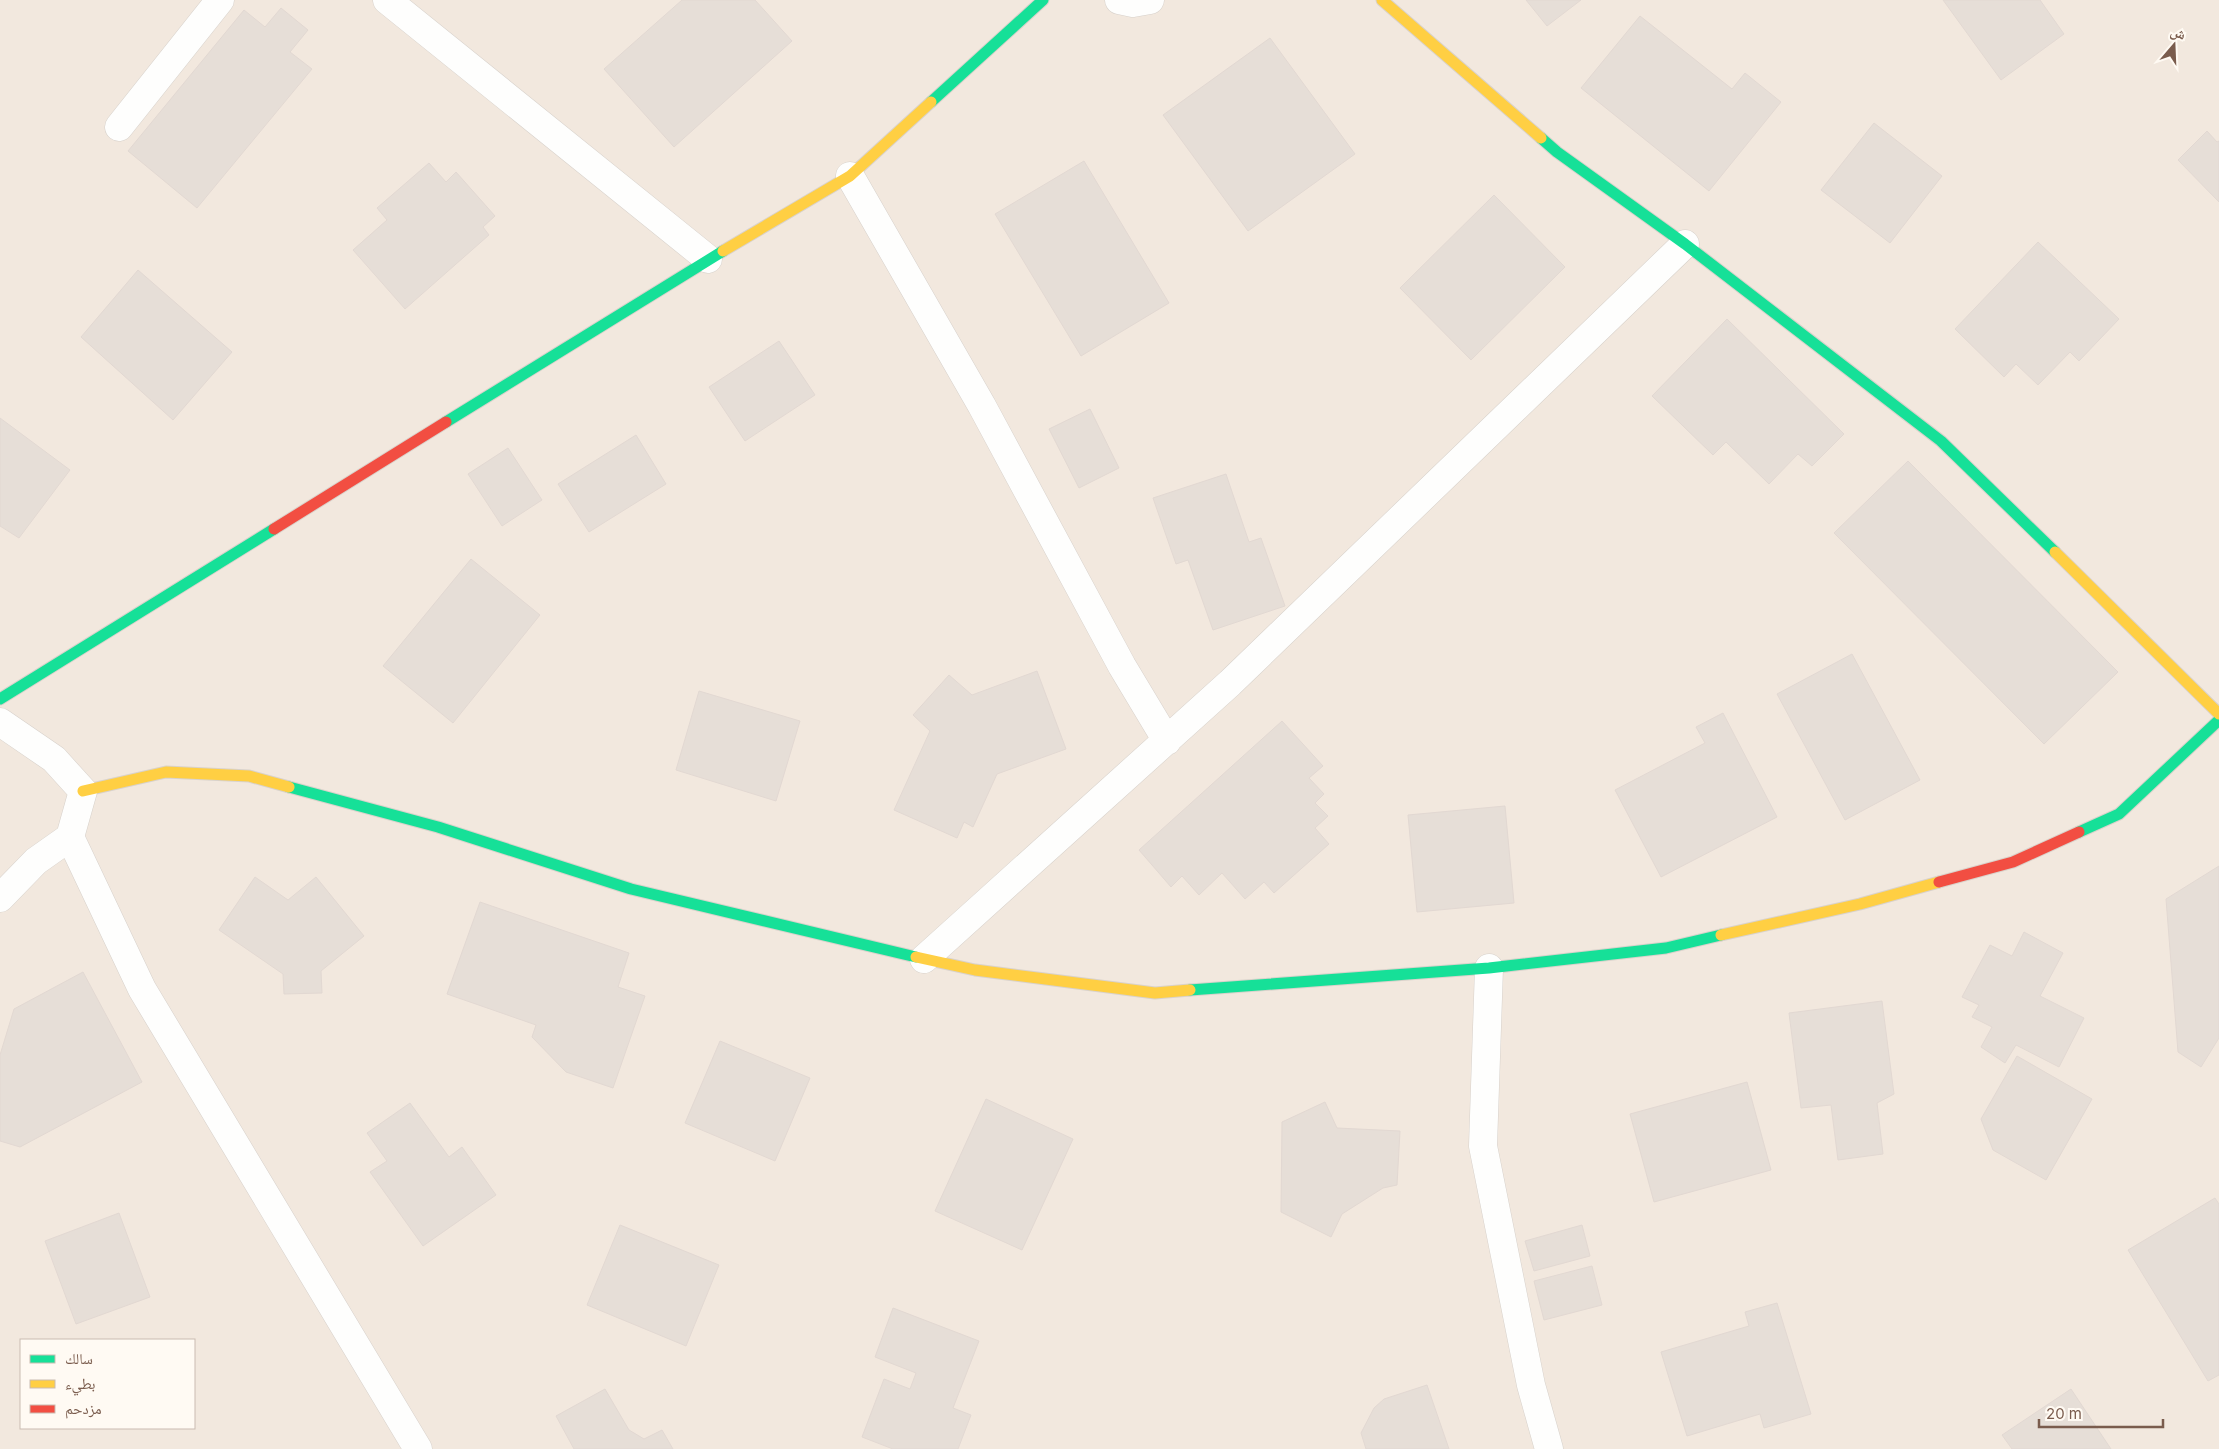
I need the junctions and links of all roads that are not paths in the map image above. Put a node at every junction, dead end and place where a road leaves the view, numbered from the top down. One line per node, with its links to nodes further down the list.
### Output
1 (220, 0): 7 (street)
2 (387, 0): 10 (street)
3 (1043, 0): 8 (street)
4 (1119, 0): 5 (street)
5 (1150, 0)
6 (1382, 0): 9 (street)
7 (118, 127)
8 (850, 176): 10 (street); 15 (street)
9 (1685, 244): 12 (street); 15 (street)
10 (708, 258): 11 (street)
11 (0, 699)
12 (2219, 714)
13 (2219, 720): 20 (street)
14 (0, 722): 16 (street)
15 (1167, 741): 19 (street)
16 (83, 791): 17 (street); 19 (street)
17 (70, 837): 18 (street); 21 (street)
18 (0, 898)
19 (924, 959): 20 (street)
20 (1489, 968): 22 (street)
21 (418, 1449)
22 (1549, 1449)

